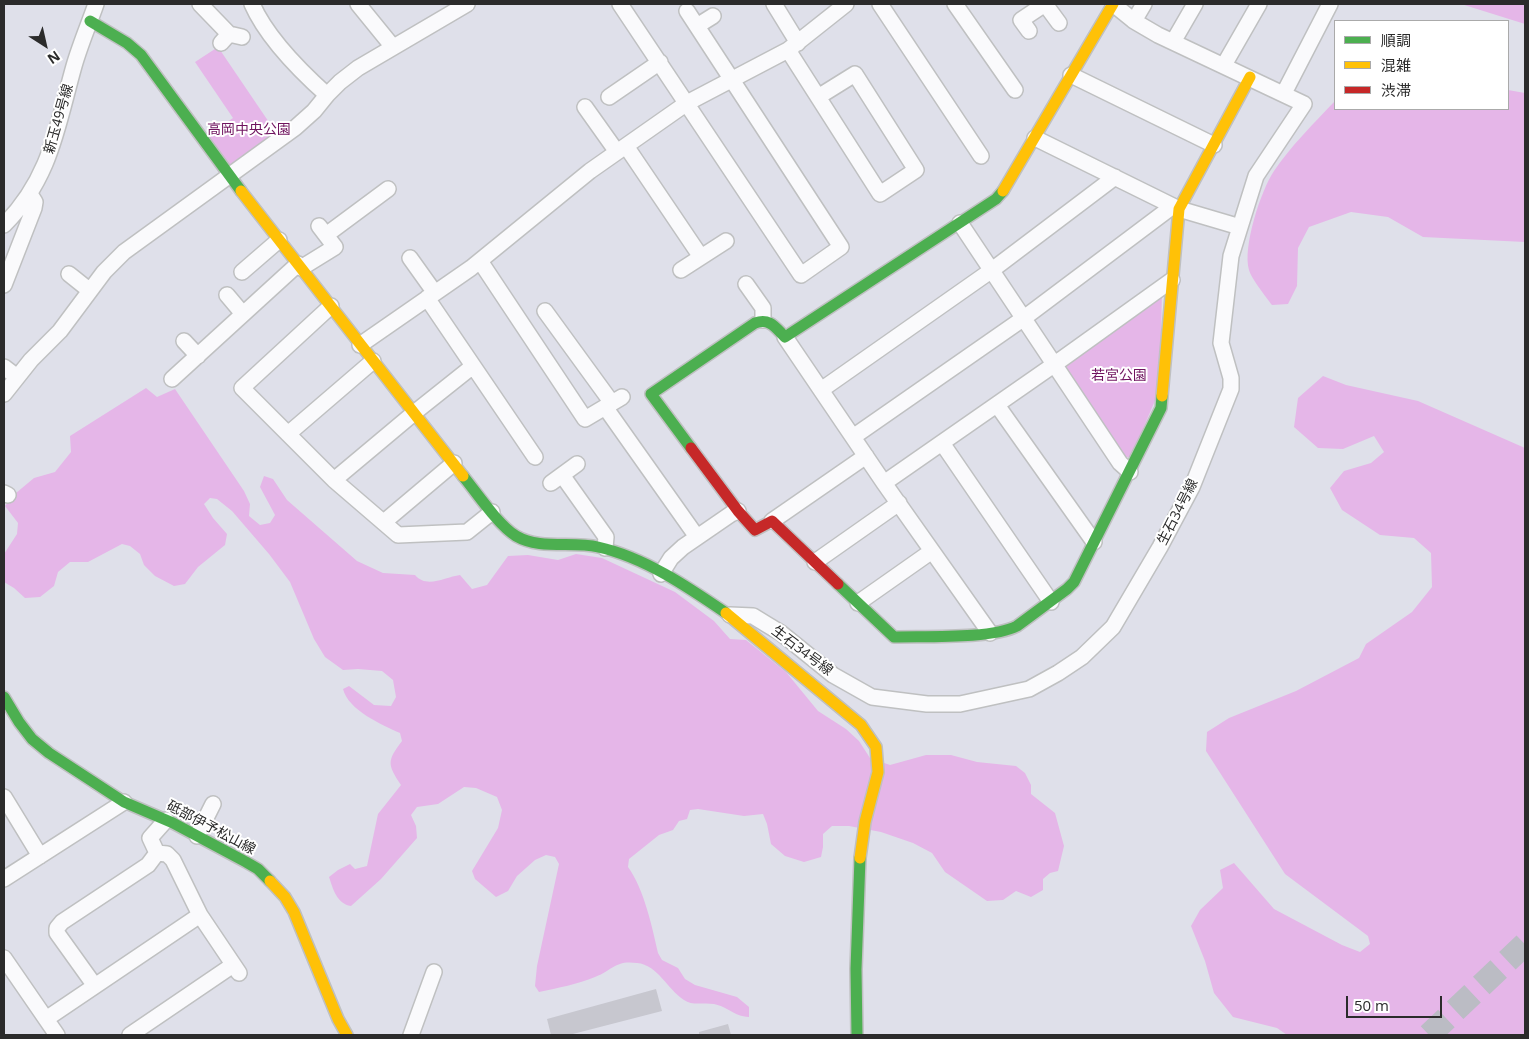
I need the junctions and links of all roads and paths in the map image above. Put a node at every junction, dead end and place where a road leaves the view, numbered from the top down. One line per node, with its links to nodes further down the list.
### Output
1 (96, 4): 19 (street, 新玉49号線)
2 (252, 4): 35 (street)
3 (358, 4): 27 (street)
4 (467, 4): 27 (street)
5 (620, 4): 28 (street)
6 (774, 4): 26 (street)
7 (845, 4): 26 (street)
8 (880, 4): 43 (street)
9 (955, 4): 33 (street)
10 (1045, 4): 21 (street); 23 (street)
11 (1113, 4): 20 (street); 30 (street)
12 (1144, 4): 20 (street)
13 (1195, 4): 25 (street)
14 (1259, 4): 29 (street)
15 (1330, 4): 34 (street)
16 (208, 7): 24 (street)
17 (687, 11): 22 (street)
18 (713, 16): 22 (street)
19 (90, 21): 44 (street); 47 (street, 新玉49号線)
20 (1134, 21): 25 (street)
21 (1059, 23)
22 (697, 26): 32 (street)
23 (1028, 31)
24 (231, 38)
25 (1173, 42): 29 (street)
26 (793, 46): 32 (street); 37 (street)
27 (392, 47): 35 (street)
28 (660, 62): 36 (street); 38 (street)
29 (1224, 66): 31 (street)
30 (1071, 75): 40 (street); 41 (street)
31 (1250, 77): 34 (street); 41 (street)
32 (733, 80): 38 (street); 38 (street)
33 (1015, 90)
34 (1284, 93): 51 (street, 生石34号線)
35 (327, 95): 44 (street)
36 (608, 97)
37 (818, 97): 37 (street)
38 (687, 103): 42 (street)
39 (585, 107): 42 (street)
40 (1035, 138): 45 (street); 49 (street)
41 (1214, 145): 48 (street)
42 (621, 149): 54 (street); 56 (street)
43 (981, 156)
44 (229, 176): 52 (street); 65 (street)
45 (1115, 177): 48 (street); 59 (street)
46 (380, 189): 57 (street)
47 (30, 194): 50 (street, 新玉49号線); 64 (street)
48 (1176, 207): 51 (street); 62 (street); 71 (street)
49 (960, 223): 59 (street); 73 (street)
50 (4, 225)
51 (1240, 228): 111 (street, 生石34号線)
52 (279, 240): 57 (street); 60 (street)
53 (726, 241): 54 (street)
54 (701, 257): 58 (street)
55 (410, 258): 67 (street)
56 (480, 261): 67 (street); 85 (street)
57 (300, 266): 68 (street); 70 (street)
58 (681, 270)
59 (992, 270): 71 (street); 83 (street)
60 (242, 272)
61 (69, 274): 65 (street)
62 (1172, 280): 78 (street); 95 (street)
63 (746, 284): 72 (street)
64 (4, 285)
65 (89, 290): 81 (street)
66 (227, 295): 70 (street)
67 (431, 296): 75 (street); 79 (street)
68 (331, 306): 75 (street); 88 (street)
69 (545, 311): 85 (street)
70 (243, 314): 76 (street)
71 (1024, 318): 78 (street); 89 (street)
72 (763, 320): 73 (street); 99 (street)
73 (784, 337): 83 (street)
74 (184, 341): 76 (street)
75 (360, 345): 77 (street)
76 (198, 356): 82 (street)
77 (373, 361): 87 (street); 88 (street)
78 (1055, 364): 86 (street); 95 (street)
79 (473, 366): 87 (street); 92 (street)
80 (4, 367): 81 (street)
81 (17, 377): 84 (street)
82 (172, 379)
83 (821, 390): 89 (street)
84 (4, 394)
85 (613, 402): 103 (street)
86 (997, 405): 90 (street); 104 (street)
87 (414, 413): 93 (street); 96 (street)
88 (288, 434): 96 (street)
89 (853, 436): 91 (street)
90 (942, 443): 97 (street); 109 (street)
91 (866, 456): 97 (street); 101 (street)
92 (535, 457)
93 (454, 463): 100 (street); 102 (street)
94 (577, 464): 105 (street)
95 (1130, 472): 104 (street)
96 (334, 480): 102 (street)
97 (884, 483): 98 (street)
98 (899, 503): 106 (street); 107 (street)
99 (738, 511): 101 (street); 103 (street)
100 (492, 512): 102 (street); 105 (street)
101 (772, 521): 107 (street)
102 (384, 522)
103 (697, 538): 108 (street)
104 (1094, 542): 109 (street)
105 (605, 548): 108 (street)
106 (932, 551): 110 (street); 112 (street)
107 (815, 562): 110 (street)
108 (660, 574): 111 (street)
109 (1051, 602): 112 (street)
110 (858, 603): 112 (street)
111 (730, 616): 131 (street)
112 (990, 633)
113 (4, 697): 115 (street, 砥部伊予松山線)
114 (4, 797): 120 (street)
115 (124, 802): 117 (street, 砥部伊予松山線); 120 (street)
116 (213, 804): 118 (street)
117 (166, 820): 118 (street, 砥部伊予松山線); 119 (street)
118 (196, 836): 129 (street, 砥部伊予松山線)
119 (157, 854): 122 (street); 125 (street)
120 (40, 856): 121 (street)
121 (4, 879)
122 (200, 915): 125 (street); 128 (street)
123 (4, 959): 126 (street)
124 (434, 972): 130 (street)
125 (95, 986): 126 (street)
126 (46, 1019): 127 (street)
127 (57, 1035)
128 (130, 1035)
129 (347, 1035)
130 (411, 1035)
131 (857, 1035)

